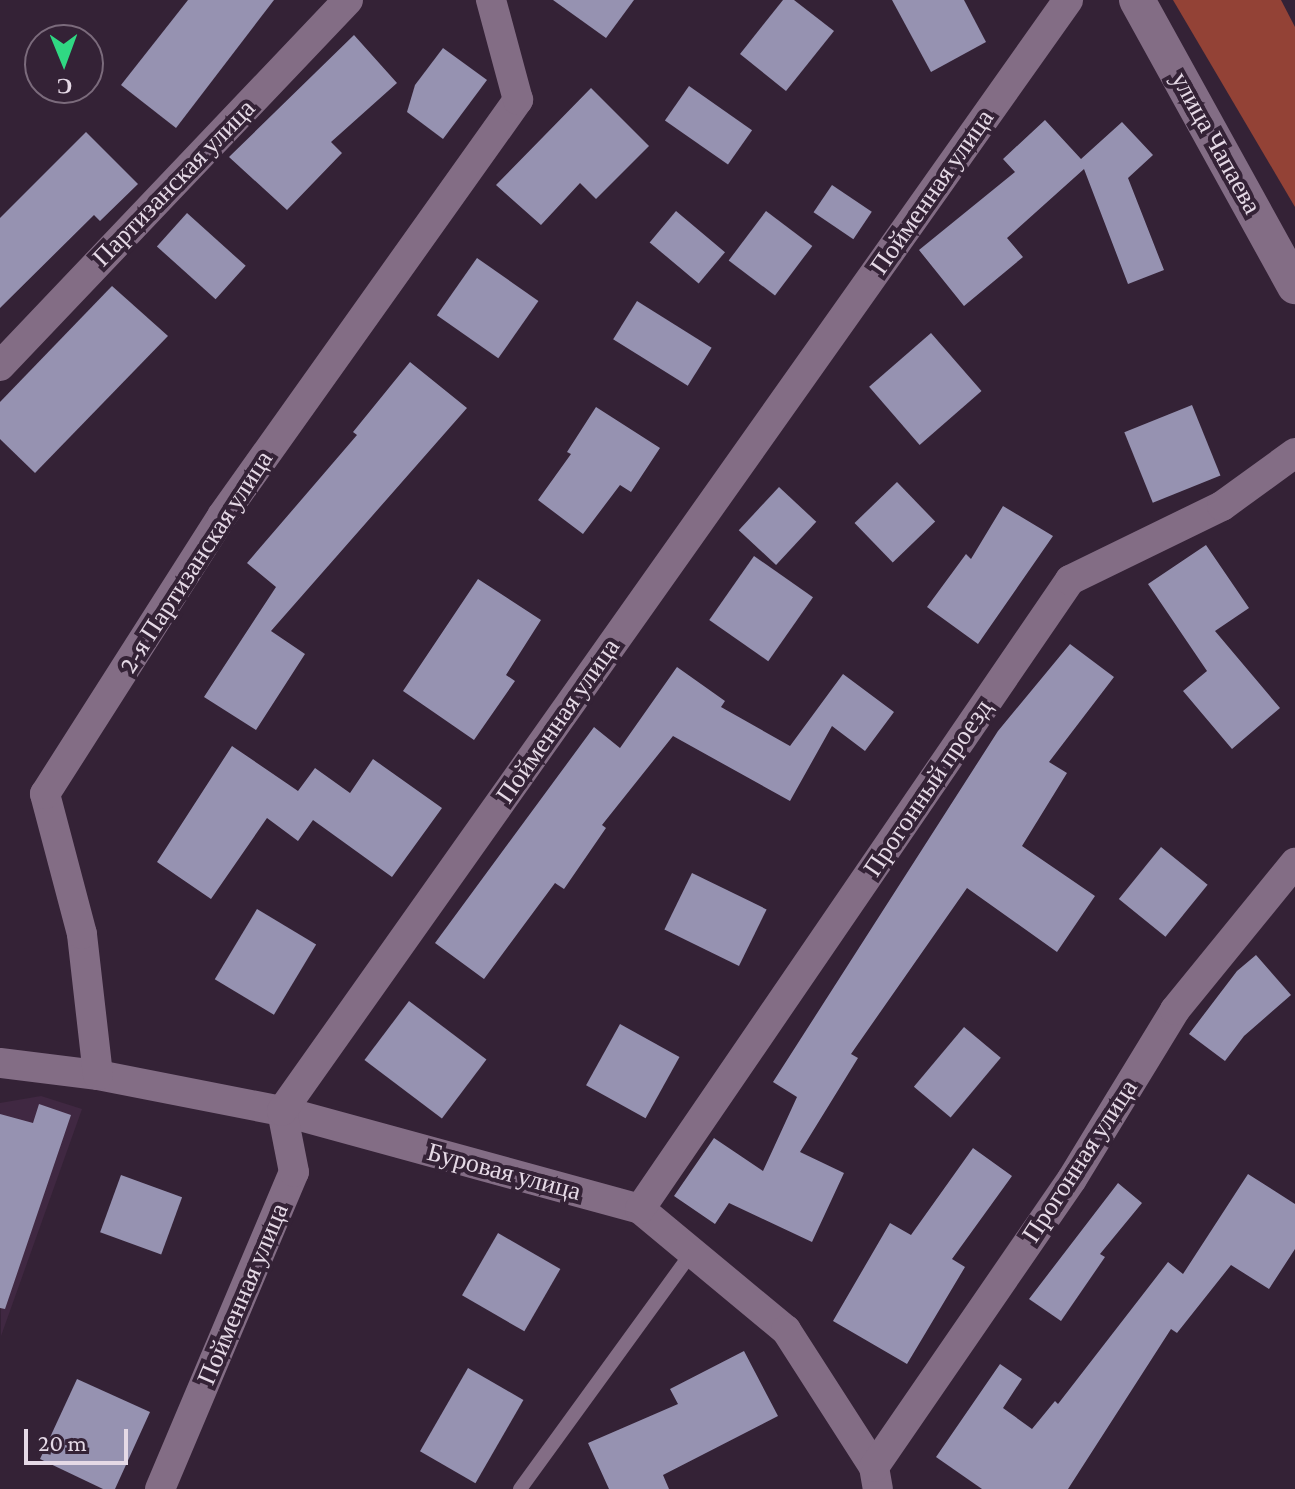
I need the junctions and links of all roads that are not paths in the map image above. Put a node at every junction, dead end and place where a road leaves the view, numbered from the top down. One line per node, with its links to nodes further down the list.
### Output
1 (348, 0): 6 (street, Партизанская улица)
2 (491, 0): 10 (street, 2-я Партизанская улица)
3 (1068, 0): 11 (street, Пойменная улица)
4 (1137, 0): 5 (street, улица Чапаева)
5 (1295, 286)
6 (0, 366)
7 (1295, 453): 12 (street, Прогонный проезд)
8 (1295, 863): 14 (street, Прогонная улица)
9 (0, 1063): 10 (street, Буровая улица)
10 (98, 1075): 11 (street, Буровая улица)
11 (282, 1111): 12 (street, Буровая улица); 15 (street, Пойменная улица)
12 (640, 1209): 13 (street, Буровая улица)
13 (691, 1254): 14 (street, Буровая улица); 16 (lane)
14 (876, 1478)
15 (160, 1489)
16 (520, 1489)

